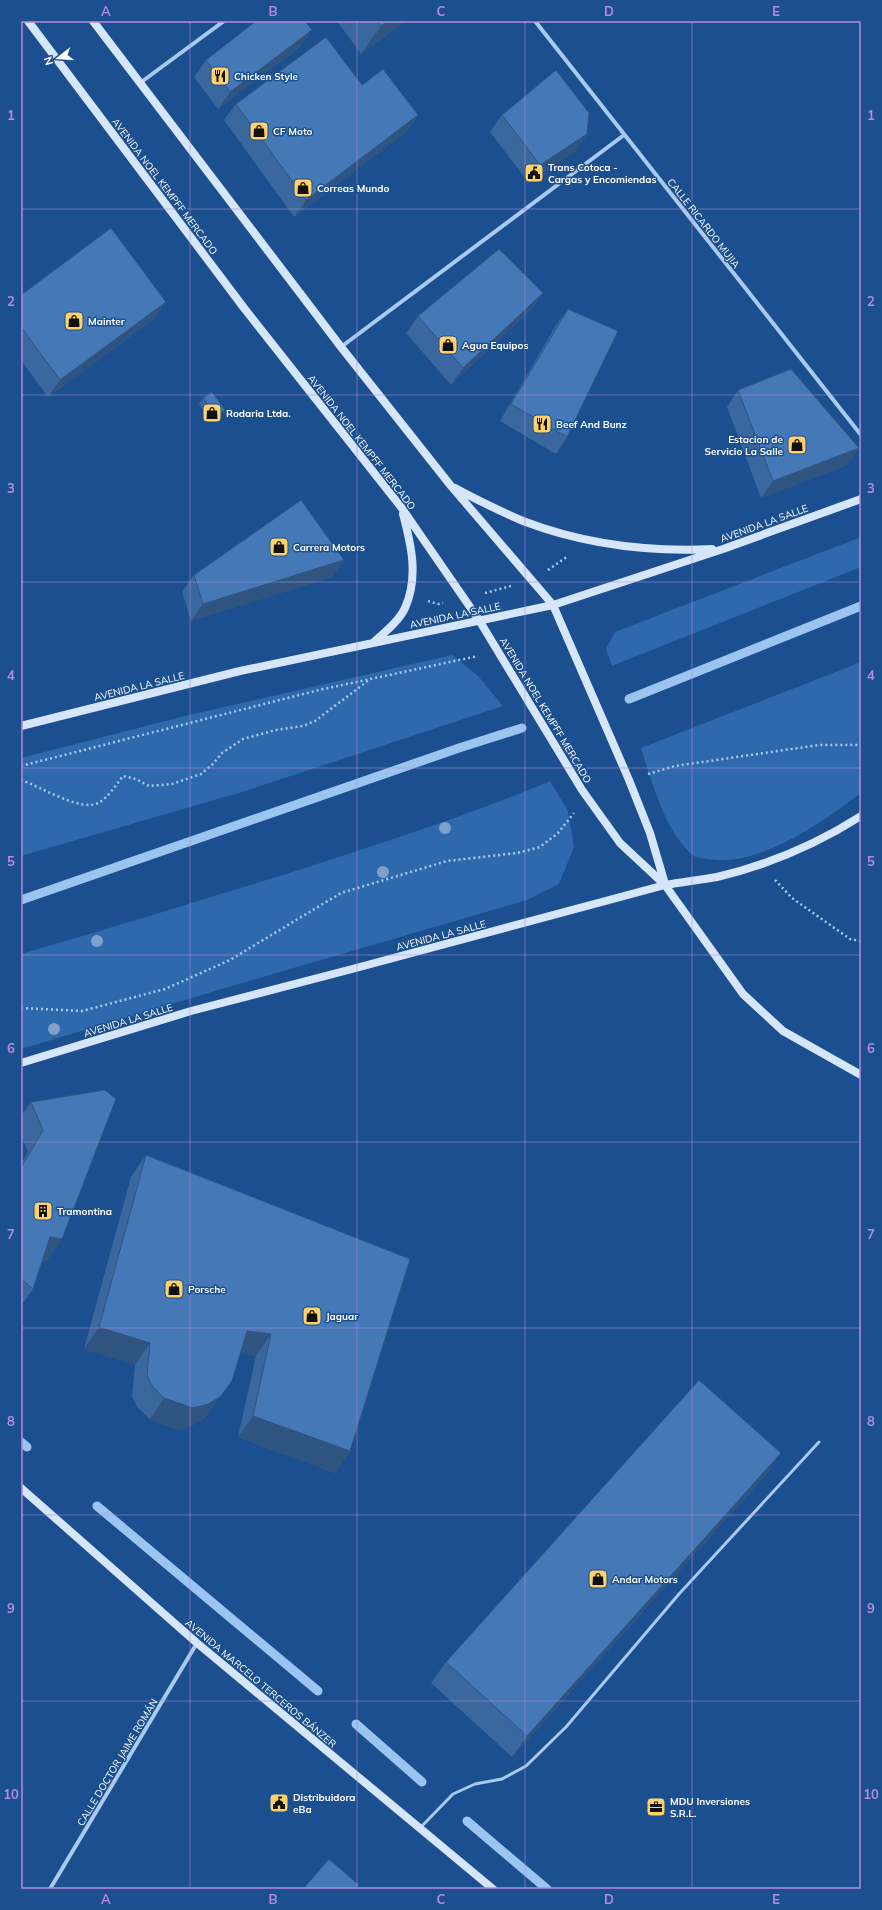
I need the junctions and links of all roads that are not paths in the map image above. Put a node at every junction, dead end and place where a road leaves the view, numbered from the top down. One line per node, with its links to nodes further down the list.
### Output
1 (28, 21): 11 (main road, AVENIDA NOEL KEMPFF MERCADO)
2 (93, 21): 5 (main road, AVENIDA NOEL KEMPFF MERCADO)
3 (224, 21): 5 (street)
4 (535, 21): 6 (street, CALLE RICARDO MUJIA)
5 (140, 83): 7 (main road, AVENIDA NOEL KEMPFF MERCADO)
6 (624, 135): 7 (street); 8 (street, CALLE RICARDO MUJIA)
7 (341, 347): 9 (main road, AVENIDA NOEL KEMPFF MERCADO)
8 (861, 435)
9 (451, 486): 12 (main road); 13 (main road, AVENIDA NOEL KEMPFF MERCADO)
10 (861, 499): 12 (main road, AVENIDA LA SALLE)
11 (401, 507): 14 (main road, AVENIDA NOEL KEMPFF MERCADO); 15 (main road)
12 (723, 549): 13 (main road, AVENIDA LA SALLE)
13 (553, 605): 14 (main road, AVENIDA LA SALLE); 18 (main road, AVENIDA NOEL KEMPFF MERCADO)
14 (479, 620): 15 (main road, AVENIDA LA SALLE); 18 (main road, AVENIDA NOEL KEMPFF MERCADO)
15 (373, 643): 16 (main road, AVENIDA LA SALLE)
16 (21, 726)
17 (861, 816): 18 (main road, AVENIDA LA SALLE)
18 (665, 885): 19 (main road, AVENIDA LA SALLE); 20 (main road, AVENIDA NOEL KEMPFF MERCADO)
19 (21, 1063)
20 (861, 1075)
21 (819, 1442): 24 (lane)
22 (21, 1488): 23 (main road, AVENIDA MARCELO TERCEROS BÁNZER)
23 (197, 1643): 24 (main road, AVENIDA MARCELO TERCEROS BÁNZER); 25 (street, CALLE DOCTOR JAIME ROMÁN)
24 (420, 1829): 26 (main road, AVENIDA MARCELO TERCEROS BÁNZER)
25 (50, 1889)
26 (492, 1889)

